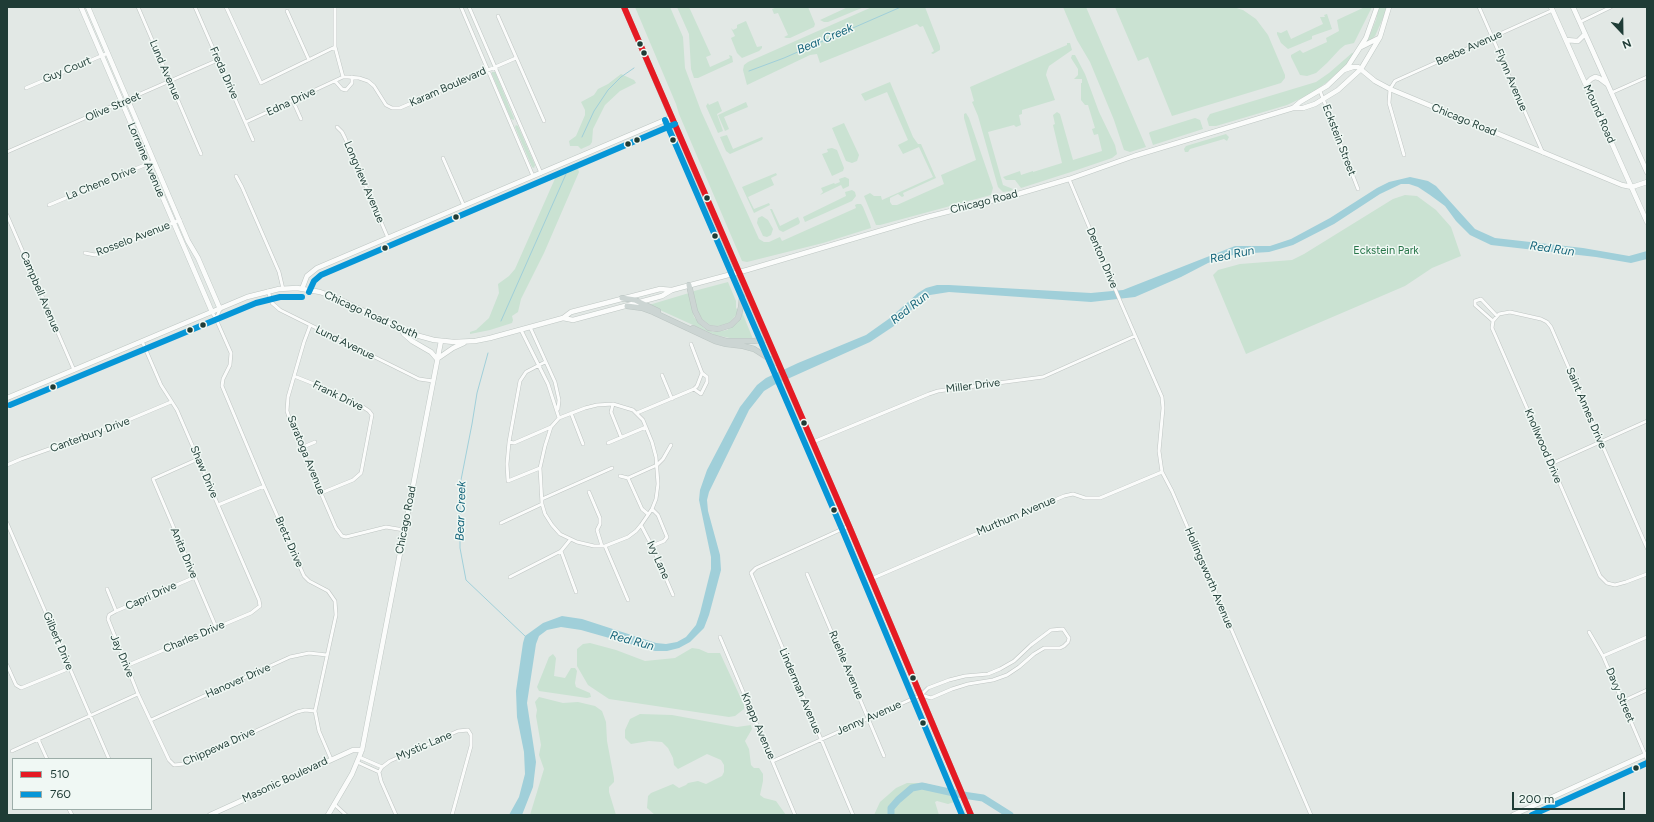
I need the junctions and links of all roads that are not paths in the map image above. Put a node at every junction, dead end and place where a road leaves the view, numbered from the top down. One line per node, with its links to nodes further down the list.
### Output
1 (81, 7): 26 (main road, Lorraine Avenue)
2 (88, 7): 25 (main road, Lorraine Avenue)
3 (138, 7): 38 (street, Lund Avenue)
4 (195, 7): 28 (street, Freda Drive)
5 (226, 7): 29 (street)
6 (335, 7): 23 (street)
7 (461, 7): 32 (street)
8 (469, 7): 30 (street)
9 (624, 7): 50 (main road)
10 (1377, 7): 24 (main road, Chicago Road)
11 (1389, 7): 21 (main road)
12 (1479, 7): 20 (street, Flynn Avenue)
13 (1573, 7): 18 (main road, Mound Road)
14 (1611, 7): 18 (street)
15 (1552, 9): 20 (street, Beebe Avenue); 22 (main road, Mound Road)
16 (287, 11): 29 (street)
17 (498, 16): 27 (street)
18 (1580, 22): 19 (main road, Mound Road)
19 (1585, 34): 22 (main road); 40 (main road, Mound Road)
20 (1493, 37): 42 (street, Beebe Avenue); 57 (street, Flynn Avenue)
21 (1380, 38): 24 (main road); 31 (main road)
22 (1566, 40): 39 (main road, Mound Road)
23 (335, 47): 29 (street); 34 (street)
24 (1361, 47): 33 (main road, Chicago Road)
25 (108, 53): 26 (street, Guy Court); 46 (main road, Lorraine Avenue)
26 (102, 56): 41 (street, Guy Court); 48 (main road, Lorraine Avenue)
27 (516, 58): 30 (street, Karam Boulevard); 52 (street)
28 (218, 60): 38 (street, Olive Street); 53 (street, Freda Drive)
29 (309, 60)
30 (495, 67): 32 (street, Karam Boulevard); 64 (street)
31 (1361, 69): 33 (main road); 42 (main road, Chicago Road); 45 (main road, Chicago Road)
32 (487, 70): 35 (street, Karam Boulevard); 66 (street)
33 (1344, 70): 43 (main road, Chicago Road)
34 (343, 77): 35 (street, Karam Boulevard); 37 (street, Edna Drive)
35 (352, 77): 37 (street)
36 (1647, 77): 44 (street)
37 (335, 81): 47 (street, Edna Drive)
38 (170, 82): 46 (street, Olive Street); 58 (street, Lund Avenue)
39 (1586, 84): 40 (main road); 69 (main road, Mound Road)
40 (1608, 85): 44 (main road, Mound Road)
41 (26, 88)
42 (1390, 89): 57 (main road, Chicago Road); 59 (street)
43 (1320, 91): 45 (street, Eckstein Street); 49 (main road, Chicago Road)
44 (1611, 93): 63 (main road, Mound Road)
45 (1324, 99): 49 (main road, Chicago Road); 70 (street, Eckstein Street)
46 (128, 100): 48 (street, Olive Street); 61 (main road, Lorraine Avenue)
47 (293, 101): 51 (street); 53 (street, Edna Drive)
48 (122, 103): 56 (street, Olive Street); 62 (main road, Lorraine Avenue)
49 (1293, 108): 67 (main road, Chicago Road)
50 (672, 117): 64 (main road); 81 (main road)
51 (301, 119)
52 (544, 121)
53 (246, 122): 55 (street, Freda Drive)
54 (337, 127): 77 (street, Longview Avenue)
55 (253, 140)
56 (7, 152)
57 (1543, 153): 69 (main road, Chicago Road)
58 (201, 154)
59 (1404, 155)
60 (443, 158): 72 (street)
61 (154, 161): 62 (street, La Chene Drive); 74 (main road, Lorraine Avenue)
62 (148, 164): 71 (street, La Chene Drive); 76 (main road, Lorraine Avenue)
63 (1647, 172)
64 (541, 173): 66 (main road)
65 (236, 176): 84 (street)
66 (533, 176): 72 (main road)
67 (1069, 179): 81 (main road, Chicago Road); 101 (street, Denton Drive)
68 (1647, 182): 69 (main road)
69 (1632, 187): 75 (main road, Mound Road)
70 (1358, 188)
71 (49, 205)
72 (464, 206): 77 (main road)
73 (7, 215): 111 (street, Campbell Avenue)
74 (180, 220): 76 (street, Rosselo Avenue); 79 (main road, Lorraine Avenue)
75 (1647, 222)
76 (173, 223): 78 (street, Rosselo Avenue); 80 (main road, Lorraine Avenue)
77 (388, 238): 85 (main road)
78 (86, 253)
79 (200, 264): 80 (main road); 91 (main road, Lorraine Avenue)
80 (192, 267): 92 (main road, Lorraine Avenue)
81 (738, 272): 82 (main road); 83 (main road, Chicago Road)
82 (743, 284): 83 (main road); 102 (main road)
83 (689, 285): 86 (main road, Chicago Road)
84 (283, 289): 85 (main road, Chicago Road South); 87 (main road, Chicago Road South)
85 (302, 289): 99 (main road, Chicago Road South)
86 (672, 290): 88 (main road, Chicago Road); 89 (main road, Chicago Road)
87 (268, 291): 91 (main road, Chicago Road South); 97 (street, Lund Avenue)
88 (622, 298): 89 (main road); 94 (main road, Chicago Road)
89 (640, 302): 90 (main road, Chicago Road); 102 (main road)
90 (627, 306): 94 (main road, Chicago Road); 109 (main road)
91 (220, 309): 92 (main road, Chicago Road South); 95 (street)
92 (212, 312): 95 (street, Bretz Drive); 103 (main road, Chicago Road South)
93 (1497, 316): 96 (street); 96 (street); 132 (street, Saint Annes Drive)
94 (563, 318): 98 (main road, Chicago Road)
95 (216, 319): 148 (street, Bretz Drive)
96 (1493, 321): 138 (street, Knollwood Drive)
97 (310, 326): 114 (street, Saratoga Avenue); 115 (street, Lund Avenue)
98 (530, 327): 100 (main road, Chicago Road); 108 (street)
99 (401, 329): 104 (main road, Chicago Road South); 107 (main road)
100 (520, 330): 105 (main road, Chicago Road); 110 (street)
101 (1135, 336): 131 (street, Miller Drive); 143 (street, Hollingsworth Avenue)
102 (767, 339): 109 (main road)
103 (142, 341): 111 (main road, Chicago Road South); 119 (street, Shaw Drive)
104 (441, 341): 105 (main road, Chicago Road); 107 (main road, Chicago Road)
105 (466, 342): 107 (main road)
106 (691, 344): 112 (street)
107 (437, 359): 115 (main road, Chicago Road)
108 (545, 362): 110 (street); 121 (street)
109 (777, 363): 131 (main road)
110 (539, 365): 121 (street); 130 (street)
111 (74, 370): 117 (main road, Chicago Road South)
112 (702, 373): 116 (street); 116 (street)
113 (662, 375): 118 (street)
114 (294, 376): 136 (street, Saratoga Avenue); 150 (street, Frank Drive)
115 (433, 381): 160 (main road, Chicago Road)
116 (694, 389): 118 (street)
117 (7, 398)
118 (672, 399): 123 (street)
119 (171, 402): 137 (street, Shaw Drive); 139 (street, Canterbury Drive)
120 (612, 404): 122 (street); 123 (street); 128 (street)
121 (558, 411): 124 (street)
122 (571, 413): 124 (street); 134 (street)
123 (637, 413): 127 (street)
124 (559, 418): 126 (street)
125 (1647, 421): 132 (street)
126 (551, 427): 130 (street); 141 (street)
127 (646, 427): 128 (street); 140 (street)
128 (621, 437): 133 (street)
129 (315, 442): 136 (street)
130 (509, 442): 141 (street)
131 (813, 442): 159 (main road)
132 (1600, 442): 138 (street); 164 (street, Saint Annes Drive)
133 (608, 443)
134 (583, 444)
135 (671, 445): 140 (street)
136 (301, 448): 150 (street, Saratoga Avenue)
137 (198, 460): 153 (street, Shaw Drive); 168 (street, Anita Drive)
138 (1551, 464): 167 (street, Knollwood Drive)
139 (7, 465)
140 (657, 465): 145 (street); 146 (street)
141 (540, 468): 151 (street)
142 (612, 468): 151 (street)
143 (1162, 472): 170 (street, Murthum Avenue); 223 (street, Hollingsworth Avenue)
144 (620, 476): 145 (street)
145 (628, 478): 155 (street)
146 (658, 484): 147 (street); 154 (street)
147 (663, 484)
148 (264, 486): 153 (street); 182 (street, Bretz Drive)
149 (589, 492): 162 (street)
150 (321, 493): 160 (street, Saratoga Avenue)
151 (542, 499): 152 (street)
152 (542, 504): 157 (street); 161 (street)
153 (218, 505): 175 (street, Shaw Drive)
154 (652, 509): 155 (street); 163 (street)
155 (648, 514): 158 (street)
156 (7, 523): 188 (street, Gilbert Drive)
157 (501, 524)
158 (641, 525): 162 (street); 163 (street, Ivy Lane)
159 (850, 526): 170 (main road); 202 (street, Linderman Avenue)
160 (404, 530): 203 (main road, Chicago Road)
161 (570, 540): 162 (street); 165 (street)
162 (604, 546): 174 (street)
163 (652, 546): 173 (street, Ivy Lane)
164 (1647, 548)
165 (561, 551): 169 (street); 172 (street)
166 (807, 574): 199 (street, Ruehle Avenue)
167 (1647, 574)
168 (195, 577): 176 (street, Capri Drive); 178 (street, Anita Drive)
169 (510, 578)
170 (871, 579): 195 (main road)
171 (107, 589): 176 (street)
172 (576, 592)
173 (673, 595)
174 (628, 600)
175 (260, 606): 178 (street, Charles Drive)
176 (116, 611): 177 (street, Capri Drive)
177 (108, 617): 186 (street, Jay Drive)
178 (216, 627): 186 (street, Charles Drive)
179 (1589, 632): 183 (street, Davy Street)
180 (720, 637): 211 (street, Knapp Avenue)
181 (1647, 637): 183 (street)
182 (327, 656): 197 (street, Bretz Drive); 200 (street, Hanover Drive)
183 (1603, 656): 196 (street, Davy Street)
184 (1014, 660): 187 (street); 187 (street); 189 (street)
185 (7, 665): 188 (street)
186 (126, 666): 194 (street, Jay Drive)
187 (1020, 666): 191 (street)
188 (70, 668): 198 (street, Gilbert Drive)
189 (988, 674): 190 (street); 191 (street)
190 (953, 679): 192 (street); 195 (street)
191 (993, 680): 192 (street)
192 (956, 688): 195 (street)
193 (1647, 690): 196 (street)
194 (138, 694): 198 (street); 200 (street, Chippewa Drive)
195 (921, 695): 199 (street, Jenny Avenue); 222 (main road)
196 (1623, 700): 206 (street, Davy Street)
197 (316, 712): 200 (street, Chippewa Drive); 209 (street, Bretz Drive)
198 (90, 715): 201 (street); 208 (street, Gilbert Drive)
199 (868, 718): 202 (street, Jenny Avenue); 205 (street, Ruehle Avenue)
200 (151, 720)
201 (38, 739): 204 (street); 207 (street)
202 (820, 740): 211 (street, Jenny Avenue); 221 (street, Linderman Avenue)
203 (362, 750): 209 (main road, Masonic Boulevard); 210 (main road, Chicago Road)
204 (12, 751)
205 (884, 756)
206 (1646, 756): 224 (main road)
207 (47, 758)
208 (109, 758)
209 (331, 759): 215 (main road, Masonic Boulevard)
210 (358, 760): 212 (street); 213 (street); 214 (main road, Chicago Road)
211 (773, 761): 220 (street, Knapp Avenue)
212 (382, 767): 213 (street); 219 (street, Mystic Lane)
213 (380, 772): 218 (street)
214 (334, 804): 216 (main road, Chicago Road); 217 (street)
215 (210, 815)
216 (328, 815)
217 (346, 815)
218 (396, 815)
219 (452, 815)
220 (795, 815)
221 (853, 815)
222 (971, 815)
223 (1311, 815)
224 (1513, 815)

